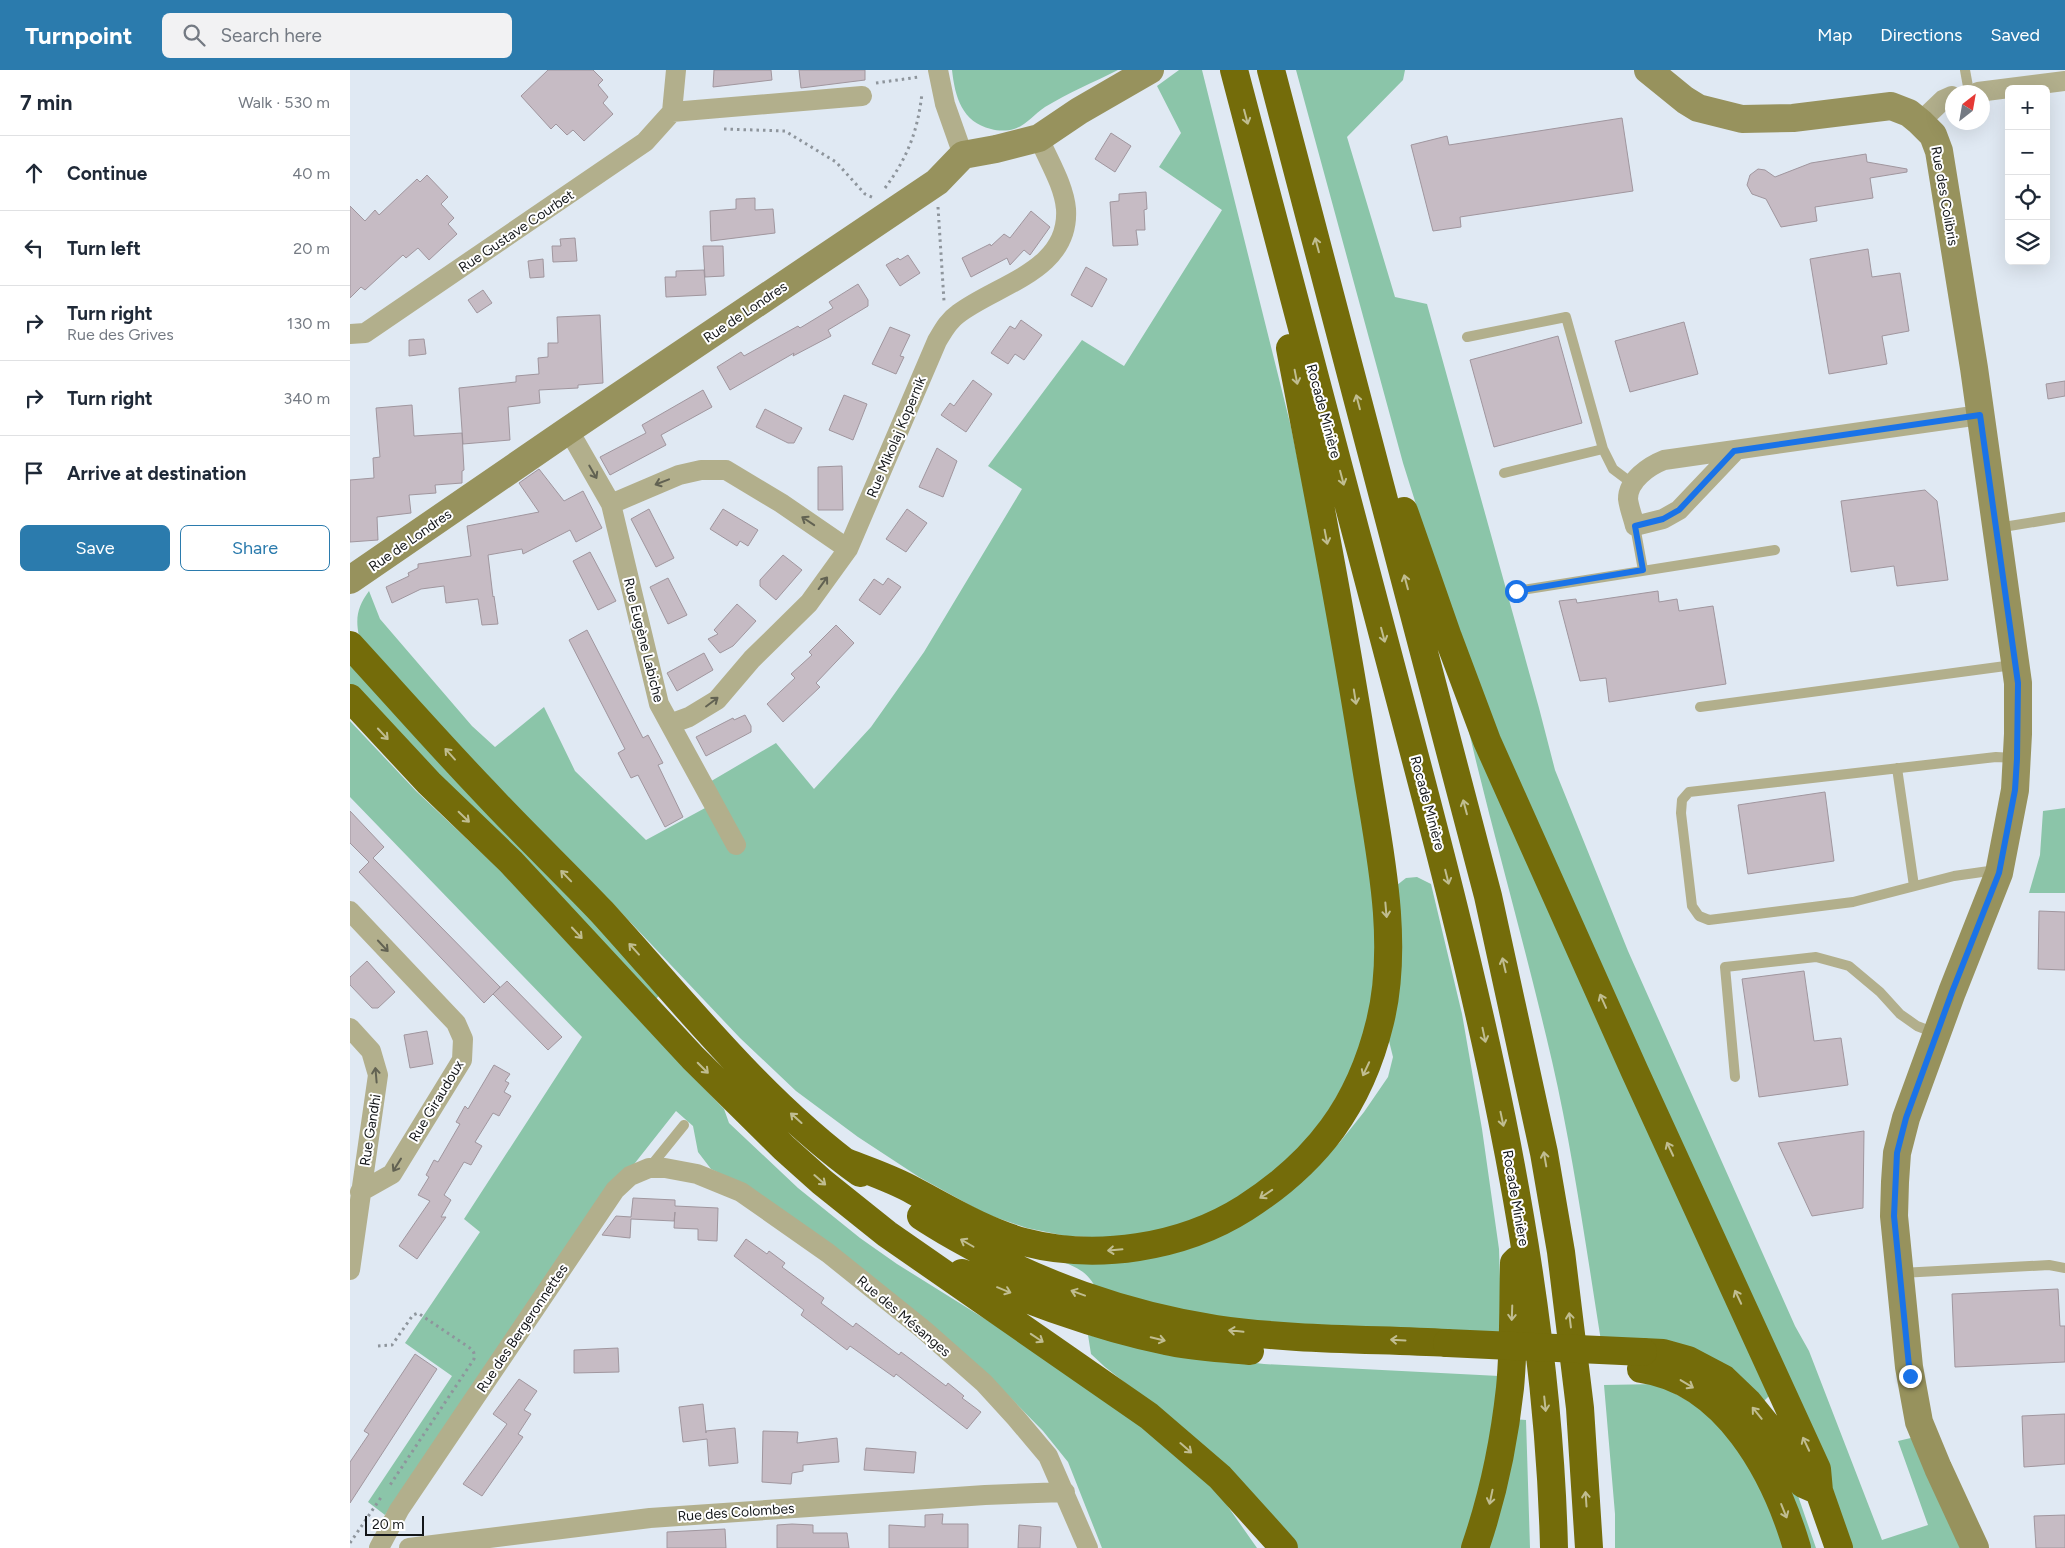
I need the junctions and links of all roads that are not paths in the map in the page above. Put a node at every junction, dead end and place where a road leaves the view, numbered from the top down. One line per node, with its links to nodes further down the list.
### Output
1 (676, 70): 13 (street)
2 (938, 70): 16 (street)
3 (1150, 70): 15 (street)
4 (1234, 70): 17 (highway, Rocade Minière, one-way to 17)
5 (1271, 70): 22 (highway, one-way to 5)
6 (1648, 70): 14 (street, Rue des Colibris)
7 (1965, 70): 9 (lane)
8 (2065, 81): 10 (street)
9 (1968, 85)
10 (1990, 90)
11 (862, 96): 13 (street)
12 (1945, 99): 14 (street)
13 (672, 112): 18 (street, Rue Gustave Courbet)
14 (1920, 122): 20 (street, Rue des Colibris)
15 (1039, 138): 16 (street); 31 (street, Rue Mikolaj Kopernik)
16 (963, 155): 21 (street, Rue de Londres)
17 (1298, 313): 51 (highway, one-way to 51); 55 (highway, Rocade Minière, one-way to 55)
18 (350, 334)
19 (1467, 337): 23 (lane)
20 (1980, 415): 24 (street); 30 (street, Rue des Colibris)
21 (567, 431): 27 (street, Rue Eugène Labiche, one-way to 27); 34 (street, Rue de Londres)
22 (1371, 449): 61 (highway, one-way to 22); 71 (highway, one-way to 22)
23 (1602, 449): 25 (lane); 26 (lane)
24 (1734, 451): 26 (street); 29 (street)
25 (1504, 473)
26 (1633, 484): 29 (street)
27 (611, 504): 31 (street, one-way to 27); 40 (street, Rue Eugène Labiche)
28 (2065, 517): 30 (lane)
29 (1635, 526): 33 (lane)
30 (1996, 529): 37 (street, Rue des Colibris)
31 (848, 549): 40 (street, Rue Mikolaj Kopernik, one-way to 31)
32 (1775, 550): 33 (lane)
33 (1643, 570): 35 (lane)
34 (350, 580)
35 (1516, 591)
36 (350, 645): 51 (highway, one-way to 36)
37 (2015, 665): 39 (lane); 41 (street, Rue des Colibris)
38 (350, 698): 54 (highway, one-way to 54)
39 (1700, 707)
40 (670, 724): 43 (street, Rue Eugène Labiche)
41 (2017, 759): 42 (lane); 44 (street, Rue des Colibris)
42 (1897, 768): 45 (lane); 45 (lane)
43 (736, 845)
44 (2000, 870): 45 (lane); 48 (street, Rue des Colibris)
45 (1914, 886)
46 (350, 911): 53 (street, Rue Giraudoux, one-way to 53)
47 (350, 1028): 53 (street, Rue Gandhi, one-way to 47)
48 (1936, 1034): 49 (lane); 58 (street, Rue des Colibris)
49 (1735, 1077)
50 (684, 1125): 52 (lane, Rue des Bergeronnettes)
51 (846, 1162): 59 (highway, one-way to 51)
52 (649, 1168): 62 (street, Rue des Mésanges); 64 (street, Rue des Bergeronnettes)
53 (360, 1192): 57 (street, Rue Gandhi)
54 (910, 1251): 59 (highway, one-way to 59); 63 (highway, one-way to 63)
55 (1525, 1252): 69 (highway, one-way to 69); 70 (highway, Rocade Minière, one-way to 70)
56 (2065, 1268): 58 (lane)
57 (350, 1270)
58 (1900, 1273): 74 (street, Rue des Colibris)
59 (1446, 1352): 60 (highway, bridge)
60 (1642, 1361): 61 (highway, one-way to 60); 72 (highway, one-way to 72)
61 (1819, 1491): 73 (highway)
62 (1065, 1492): 65 (street, Rue des Colombes); 66 (street, Rue des Mésanges)
63 (1259, 1518): 67 (highway); 68 (highway)
64 (379, 1548)
65 (409, 1548)
66 (1088, 1548)
67 (1272, 1548)
68 (1284, 1548)
69 (1475, 1548)
70 (1554, 1548)
71 (1589, 1548)
72 (1796, 1548)
73 (1839, 1548)
74 (1975, 1548)

